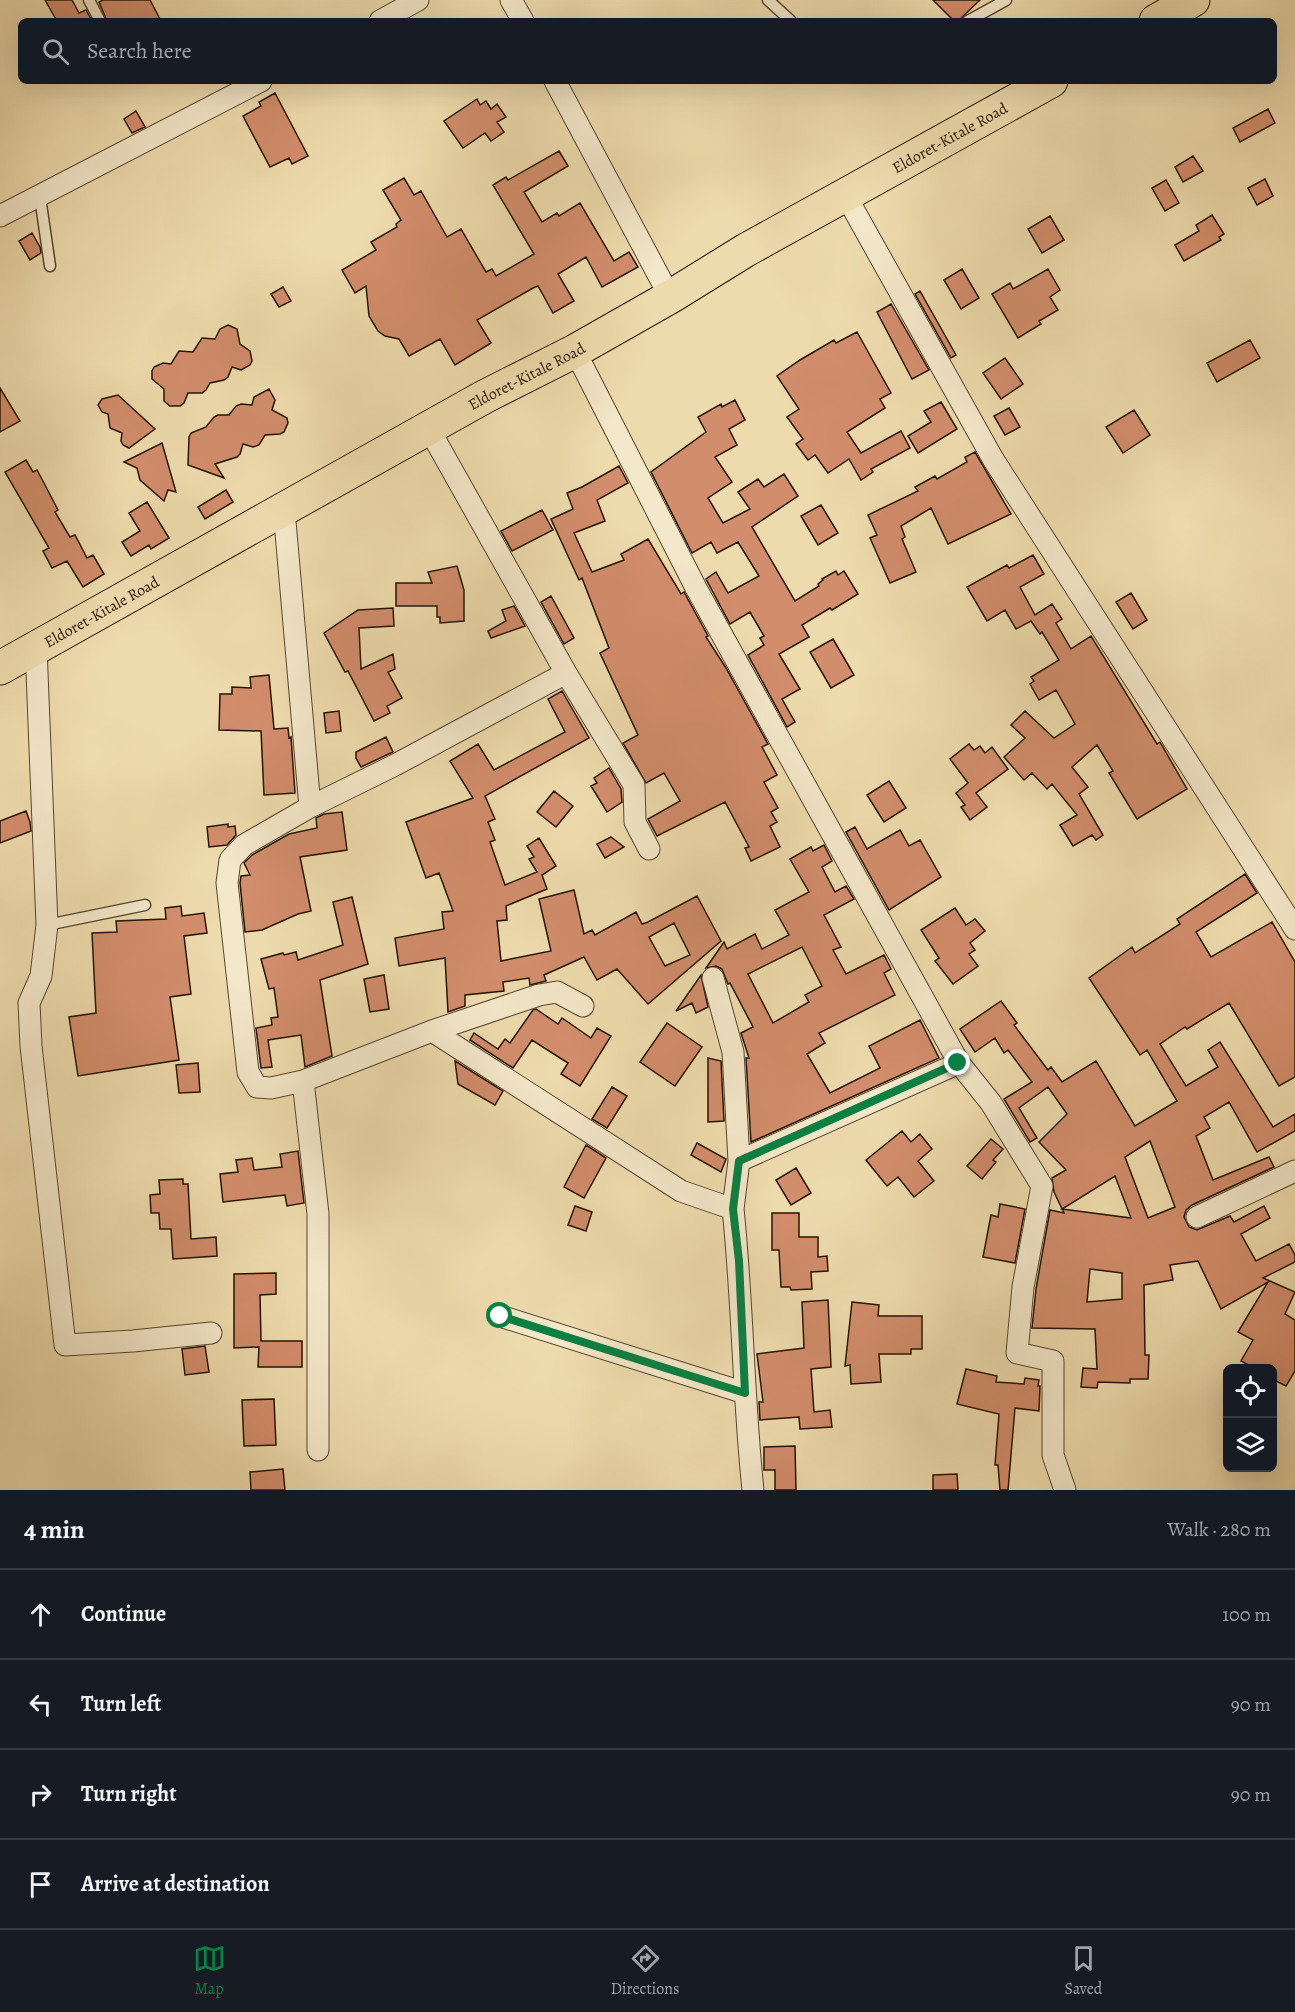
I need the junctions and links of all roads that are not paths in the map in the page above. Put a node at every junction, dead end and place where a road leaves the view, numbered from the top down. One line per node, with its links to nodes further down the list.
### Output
1 (89, 0): 7 (lane)
2 (418, 0): 8 (street)
3 (511, 0): 9 (street)
4 (768, 0): 10 (lane)
5 (1006, 0): 11 (lane)
6 (1193, 0): 12 (highway)
7 (98, 18)
8 (385, 18)
9 (520, 18)
10 (788, 18)
11 (973, 18)
12 (1161, 18)
13 (255, 84): 17 (street)
14 (557, 84): 20 (street)
15 (1046, 84): 16 (highway, Eldoret-Kitale Road)
16 (846, 196): 20 (highway, Eldoret-Kitale Road); 31 (street)
17 (40, 197): 18 (street); 19 (lane)
18 (0, 216)
19 (50, 266)
20 (670, 297): 21 (highway, Eldoret-Kitale Road)
21 (575, 351): 22 (highway, Eldoret-Kitale Road); 35 (street)
22 (429, 429): 23 (highway, Eldoret-Kitale Road); 26 (street)
23 (284, 510): 24 (highway, Eldoret-Kitale Road); 27 (street)
24 (36, 647): 25 (highway, Eldoret-Kitale Road); 30 (street)
25 (0, 668)
26 (566, 673): 27 (street); 28 (street)
27 (310, 807): 36 (street)
28 (649, 849)
29 (145, 905): 30 (lane)
30 (47, 925): 42 (street)
31 (1295, 929)
32 (713, 978): 37 (street)
33 (583, 1006): 34 (street)
34 (432, 1031): 36 (street); 39 (street)
35 (958, 1063): 37 (street); 46 (street)
36 (303, 1081): 44 (street)
37 (739, 1161): 39 (street)
38 (1295, 1171): 40 (street)
39 (733, 1209): 43 (street)
40 (1197, 1217)
41 (500, 1316): 43 (street)
42 (211, 1333)
43 (745, 1393): 45 (street)
44 (318, 1450)
45 (753, 1490)
46 (1065, 1490)

